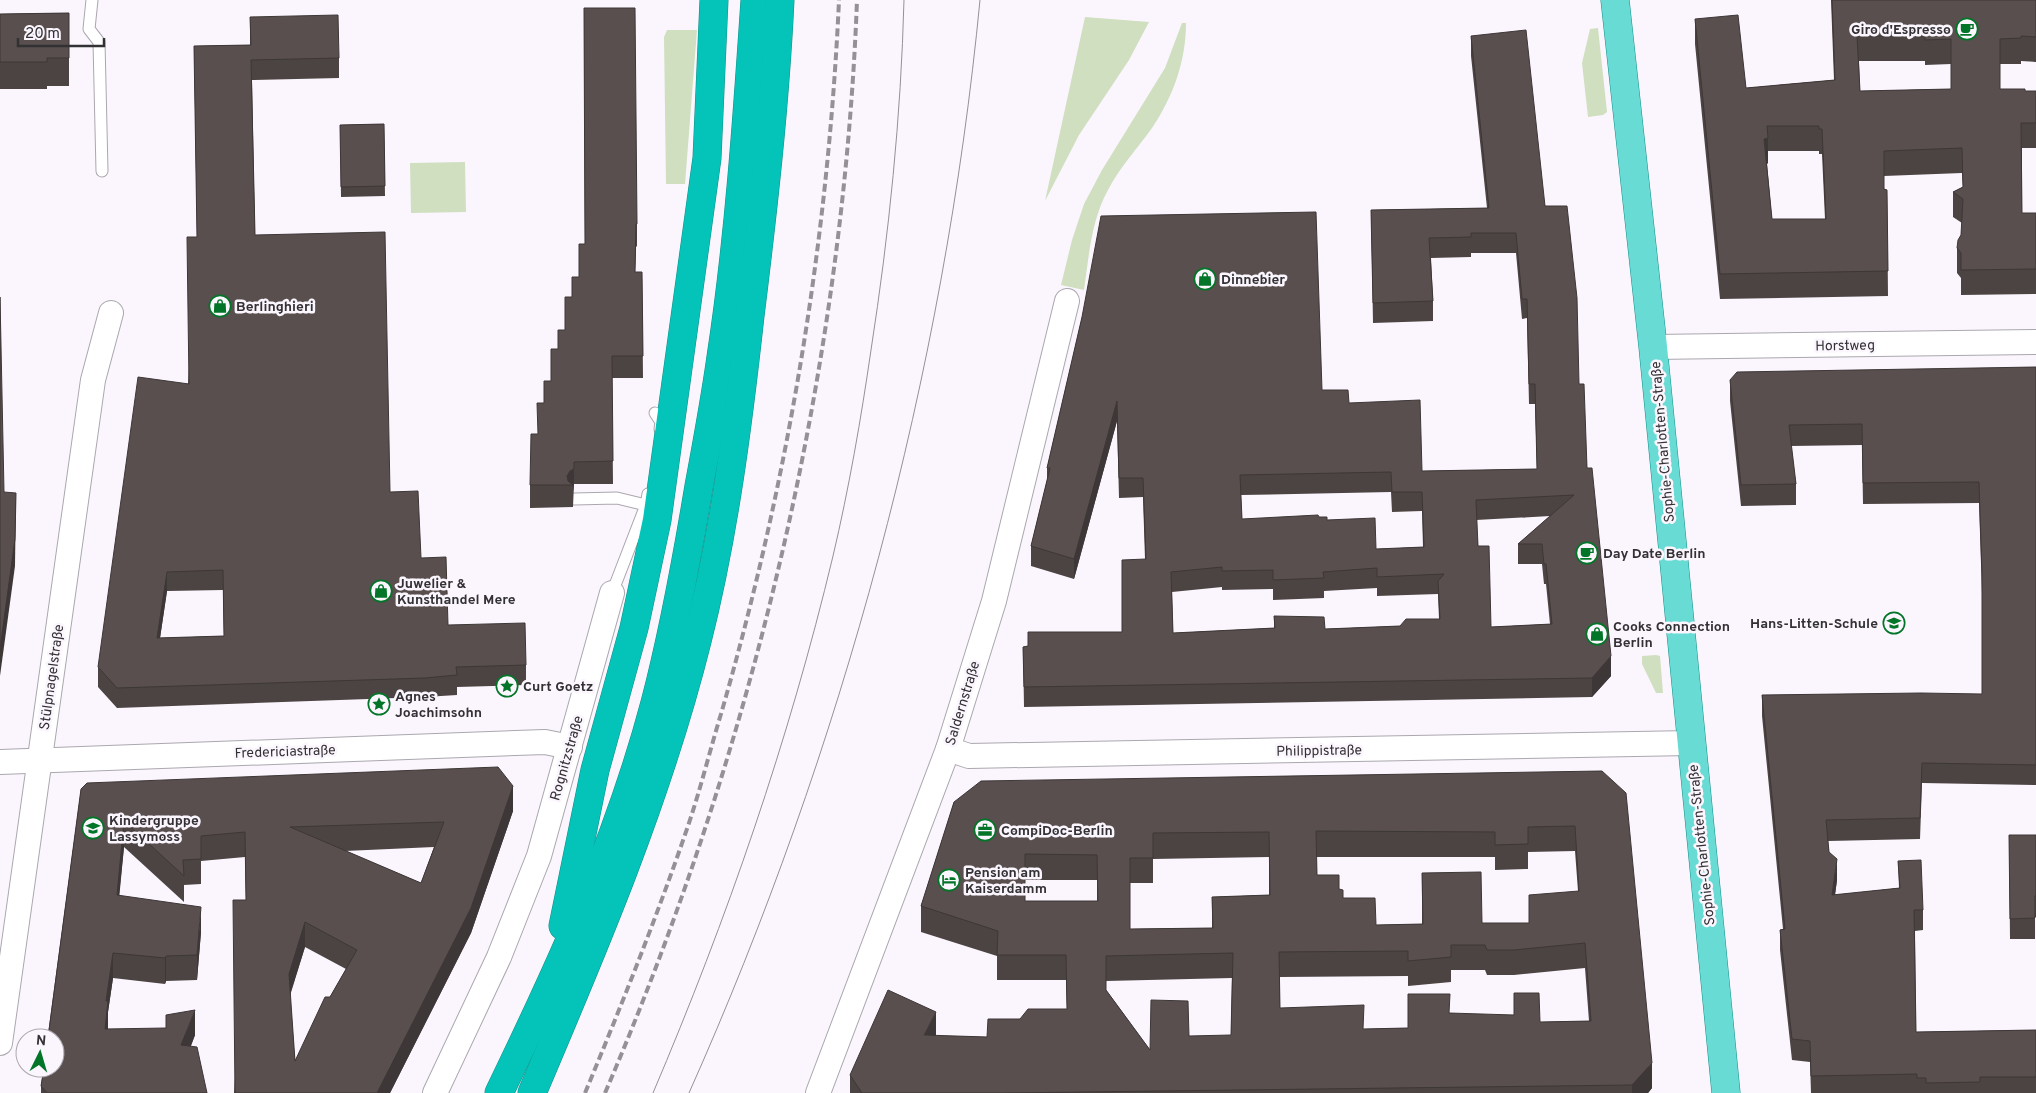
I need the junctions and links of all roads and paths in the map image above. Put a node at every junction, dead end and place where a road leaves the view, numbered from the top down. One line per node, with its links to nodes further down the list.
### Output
1 (92, 0): 6 (lane)
2 (714, 0): 20 (highway)
3 (755, 0): 20 (highway)
4 (780, 0): 24 (highway)
5 (1615, 0): 10 (main road, Sophie-Charlotten-Straße)
6 (102, 171)
7 (1067, 301): 17 (street, Saldernstraße)
8 (111, 313): 18 (street, Stülpnagelstraße)
9 (2036, 342): 10 (street, Horstweg)
10 (1653, 347): 15 (main road, Sophie-Charlotten-Straße)
11 (655, 413): 13 (lane, Rognitzstraße)
12 (574, 499): 13 (lane)
13 (646, 505): 14 (lane, Rognitzstraße)
14 (612, 594): 16 (street, Rognitzstraße)
15 (1691, 743): 17 (street, Philippistraße); 26 (main road, Sophie-Charlotten-Straße)
16 (570, 747): 18 (street, Fredericiastraße); 22 (street, Rognitzstraße)
17 (948, 749): 25 (street, Saldernstraße)
18 (39, 761): 19 (street, Fredericiastraße); 21 (street, Stülpnagelstraße)
19 (0, 762)
20 (550, 990): 23 (highway)
21 (0, 1043)
22 (435, 1093)
23 (499, 1093)
24 (532, 1093)
25 (818, 1093)
26 (1726, 1093)

